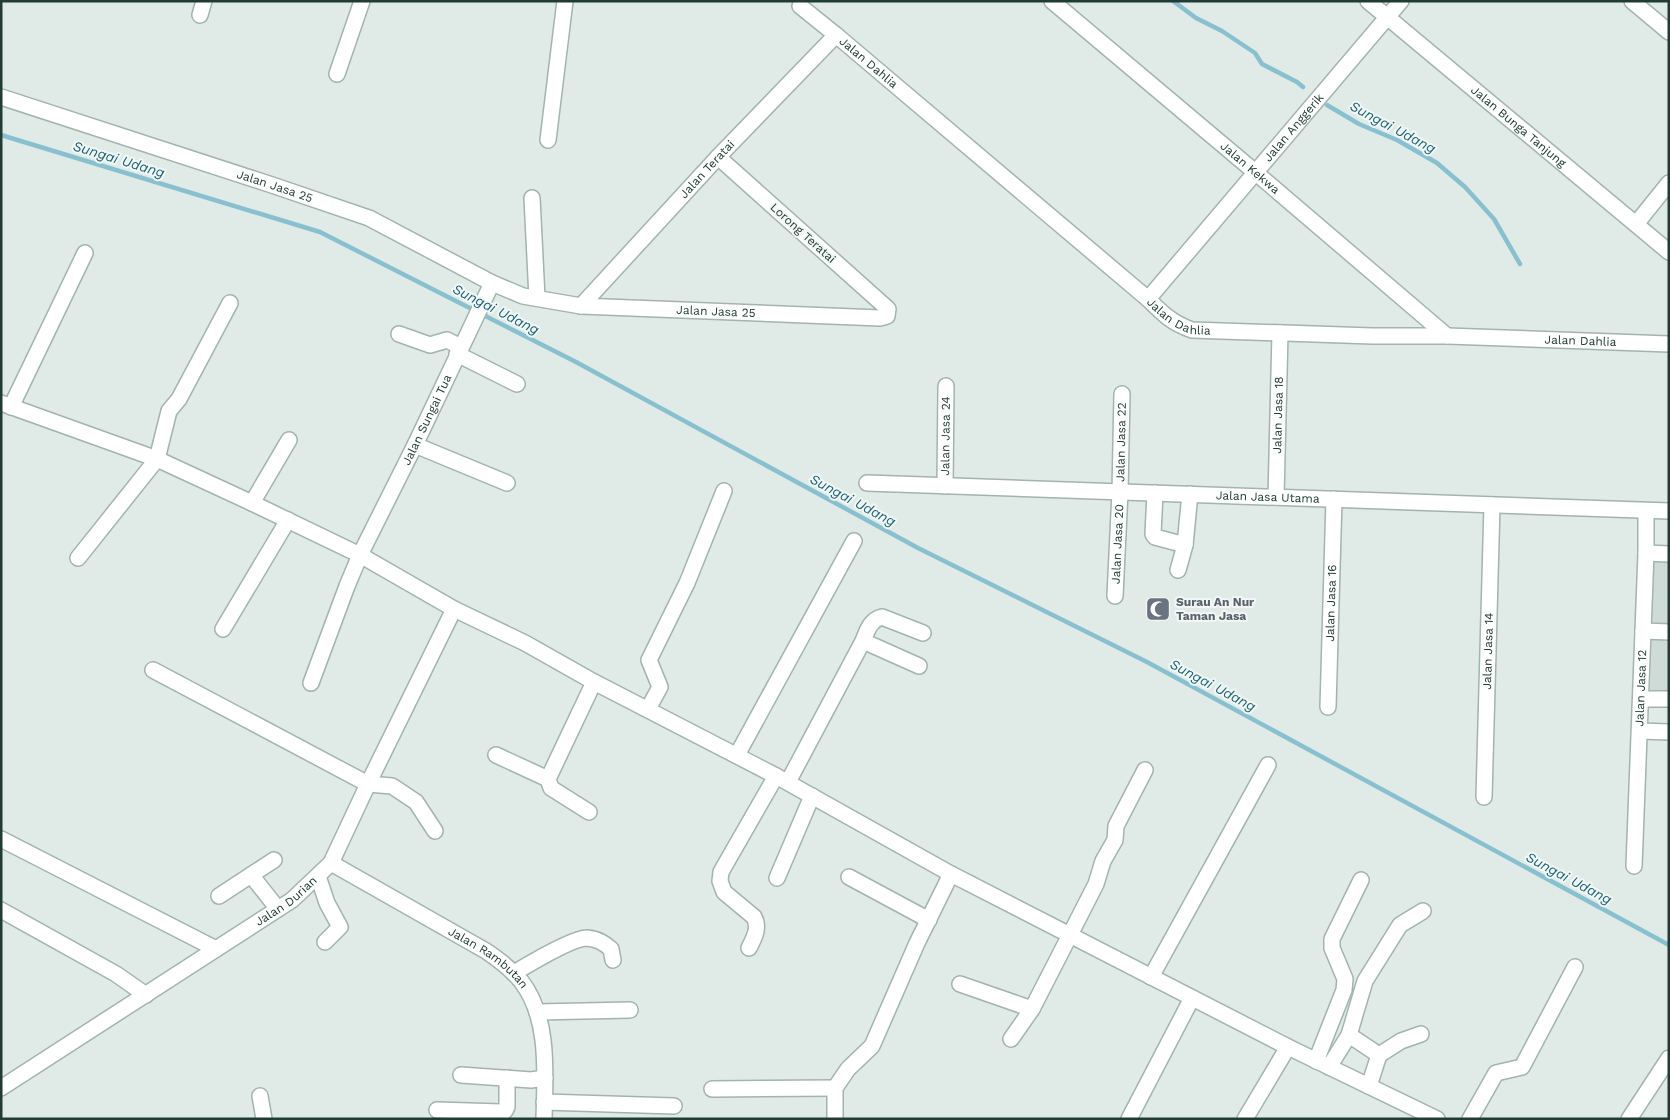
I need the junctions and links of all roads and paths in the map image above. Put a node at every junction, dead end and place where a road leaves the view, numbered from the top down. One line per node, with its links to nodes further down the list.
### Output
1 (362, 1): 11 (street)
2 (564, 1): 13 (street)
3 (1052, 1): 15 (street, Jalan Kekwa)
4 (1368, 1): 8 (street, Jalan Bunga Tanjung)
5 (1401, 1): 8 (street, Jalan Anggerik)
6 (1632, 1): 9 (street)
7 (800, 6): 10 (street, Jalan Dahlia)
8 (1388, 18): 15 (street, Jalan Anggerik); 18 (street, Jalan Bunga Tanjung)
9 (1669, 32)
10 (836, 35): 14 (street, Jalan Teratai); 23 (street, Jalan Dahlia)
11 (337, 74)
12 (1, 97): 21 (street, Jalan Jasa 25)
13 (548, 140)
14 (718, 157): 25 (street, Jalan Teratai); 26 (street, Lorong Teratai)
15 (1255, 172): 23 (street, Jalan Anggerik); 29 (street, Jalan Kekwa)
16 (1669, 183): 18 (street)
17 (532, 198): 22 (street)
18 (1636, 224): 19 (street, Jalan Bunga Tanjung)
19 (1669, 252)
20 (85, 253): 35 (street)
21 (492, 283): 22 (street, Jalan Jasa 25); 31 (street, Jalan Sungai Tua)
22 (537, 298): 25 (street, Jalan Jasa 25)
23 (1148, 300): 27 (street, Jalan Dahlia)
24 (230, 303): 38 (street)
25 (581, 306): 26 (street, Jalan Jasa 25)
26 (888, 309)
27 (1280, 333): 29 (street, Jalan Dahlia); 46 (street, Jalan Jasa 18)
28 (399, 334): 31 (street)
29 (1447, 336): 30 (street, Jalan Dahlia)
30 (1669, 344)
31 (461, 345): 32 (street); 37 (street, Jalan Sungai Tua)
32 (517, 384)
33 (946, 386): 41 (street, Jalan Jasa 24)
34 (1122, 394): 43 (street, Jalan Jasa 22)
35 (6, 405): 38 (street)
36 (289, 440): 48 (street)
37 (416, 445): 39 (street); 57 (street, Jalan Sungai Tua)
38 (157, 459): 48 (street); 58 (street)
39 (507, 483)
40 (867, 483): 41 (street, Jalan Jasa Utama)
41 (945, 486): 43 (street, Jalan Jasa Utama)
42 (724, 491): 74 (street)
43 (1120, 492): 44 (street, Jalan Jasa Utama); 60 (street, Jalan Jasa 20)
44 (1155, 493): 45 (street, Jalan Jasa Utama); 54 (street)
45 (1190, 494): 46 (street, Jalan Jasa Utama); 54 (street)
46 (1276, 497): 47 (street, Jalan Jasa Utama)
47 (1334, 499): 49 (street, Jalan Jasa Utama); 73 (street, Jalan Jasa 16)
48 (252, 503): 52 (street)
49 (1492, 505): 50 (street, Jalan Jasa Utama); 85 (street, Jalan Jasa 14)
50 (1646, 510): 51 (street, Jalan Jasa Utama); 55 (street, Jalan Jasa 12)
51 (1669, 511)
52 (288, 520): 57 (street); 62 (street)
53 (854, 541): 77 (street)
54 (1186, 545): 59 (street)
55 (1646, 553): 56 (street); 63 (street, Jalan Jasa 12)
56 (1669, 554)
57 (360, 556): 61 (street); 70 (street, Jalan Sungai Tua)
58 (78, 558)
59 (1178, 570)
60 (1115, 596)
61 (454, 609): 69 (street); 83 (street, Jalan Durian)
62 (223, 630)
63 (1643, 631): 64 (street); 71 (street, Jalan Jasa 12)
64 (1669, 632)
65 (923, 633): 66 (street)
66 (863, 641): 67 (street); 82 (street)
67 (919, 666)
68 (153, 670): 83 (street)
69 (594, 682): 74 (street); 81 (street)
70 (311, 683)
71 (1640, 699): 72 (street); 75 (street, Jalan Jasa 12)
72 (1669, 699)
73 (1328, 707)
74 (648, 709): 77 (street)
75 (1640, 731): 76 (street); 91 (street, Jalan Jasa 12)
76 (1669, 732)
77 (737, 755): 82 (street)
78 (496, 756): 81 (street)
79 (1268, 765): 110 (street)
80 (1145, 770): 103 (street)
81 (548, 779): 86 (street)
82 (782, 779): 84 (street); 105 (street)
83 (368, 784): 87 (street); 90 (street, Jalan Durian)
84 (812, 796): 92 (street); 96 (street)
85 (1484, 798)
86 (589, 812)
87 (436, 831)
88 (1, 839): 106 (street)
89 (274, 860): 93 (street)
90 (330, 862): 94 (street, Jalan Durian); 109 (street, Jalan Rambutan)
91 (1634, 866)
92 (951, 874): 102 (street); 103 (street)
93 (251, 875): 98 (street); 99 (street)
94 (318, 876): 99 (street, Jalan Durian); 104 (street)
95 (849, 876): 102 (street)
96 (777, 878)
97 (1361, 880): 123 (street)
98 (219, 896)
99 (278, 909): 106 (street, Jalan Durian)
100 (1, 910): 112 (street)
101 (1423, 910): 118 (street)
102 (929, 920): 129 (street)
103 (1070, 935): 110 (street); 114 (street)
104 (325, 942)
105 (749, 948)
106 (216, 950): 112 (street, Jalan Durian)
107 (613, 960): 109 (street)
108 (1575, 967): 142 (street)
109 (514, 973): 116 (street, Jalan Rambutan)
110 (1151, 977): 113 (street)
111 (960, 984): 114 (street)
112 (146, 994): 128 (street, Jalan Durian)
113 (1192, 998): 120 (street); 139 (street)
114 (1032, 1009): 119 (street)
115 (630, 1010): 116 (street)
116 (537, 1012): 126 (street, Jalan Rambutan)
117 (1421, 1034): 121 (street)
118 (1349, 1035): 121 (street); 123 (street)
119 (1011, 1039)
120 (1288, 1047): 123 (street); 140 (street)
121 (1380, 1055): 127 (street)
122 (1669, 1058): 143 (street)
123 (1323, 1064): 127 (street)
124 (461, 1075): 125 (street)
125 (507, 1078): 126 (street); 134 (street)
126 (545, 1078): 132 (street, Jalan Rambutan)
127 (1369, 1086): 135 (street)
128 (1, 1088)
129 (835, 1088): 130 (street); 138 (street)
130 (712, 1090)
131 (260, 1096): 136 (street)
132 (544, 1102): 133 (street); 137 (street, Jalan Rambutan)
133 (674, 1106)
134 (437, 1110)
135 (1413, 1113): 141 (street)
136 (264, 1119)
137 (544, 1119)
138 (835, 1119)
139 (1129, 1119)
140 (1245, 1119)
141 (1436, 1119)
142 (1470, 1119)
143 (1629, 1119)

